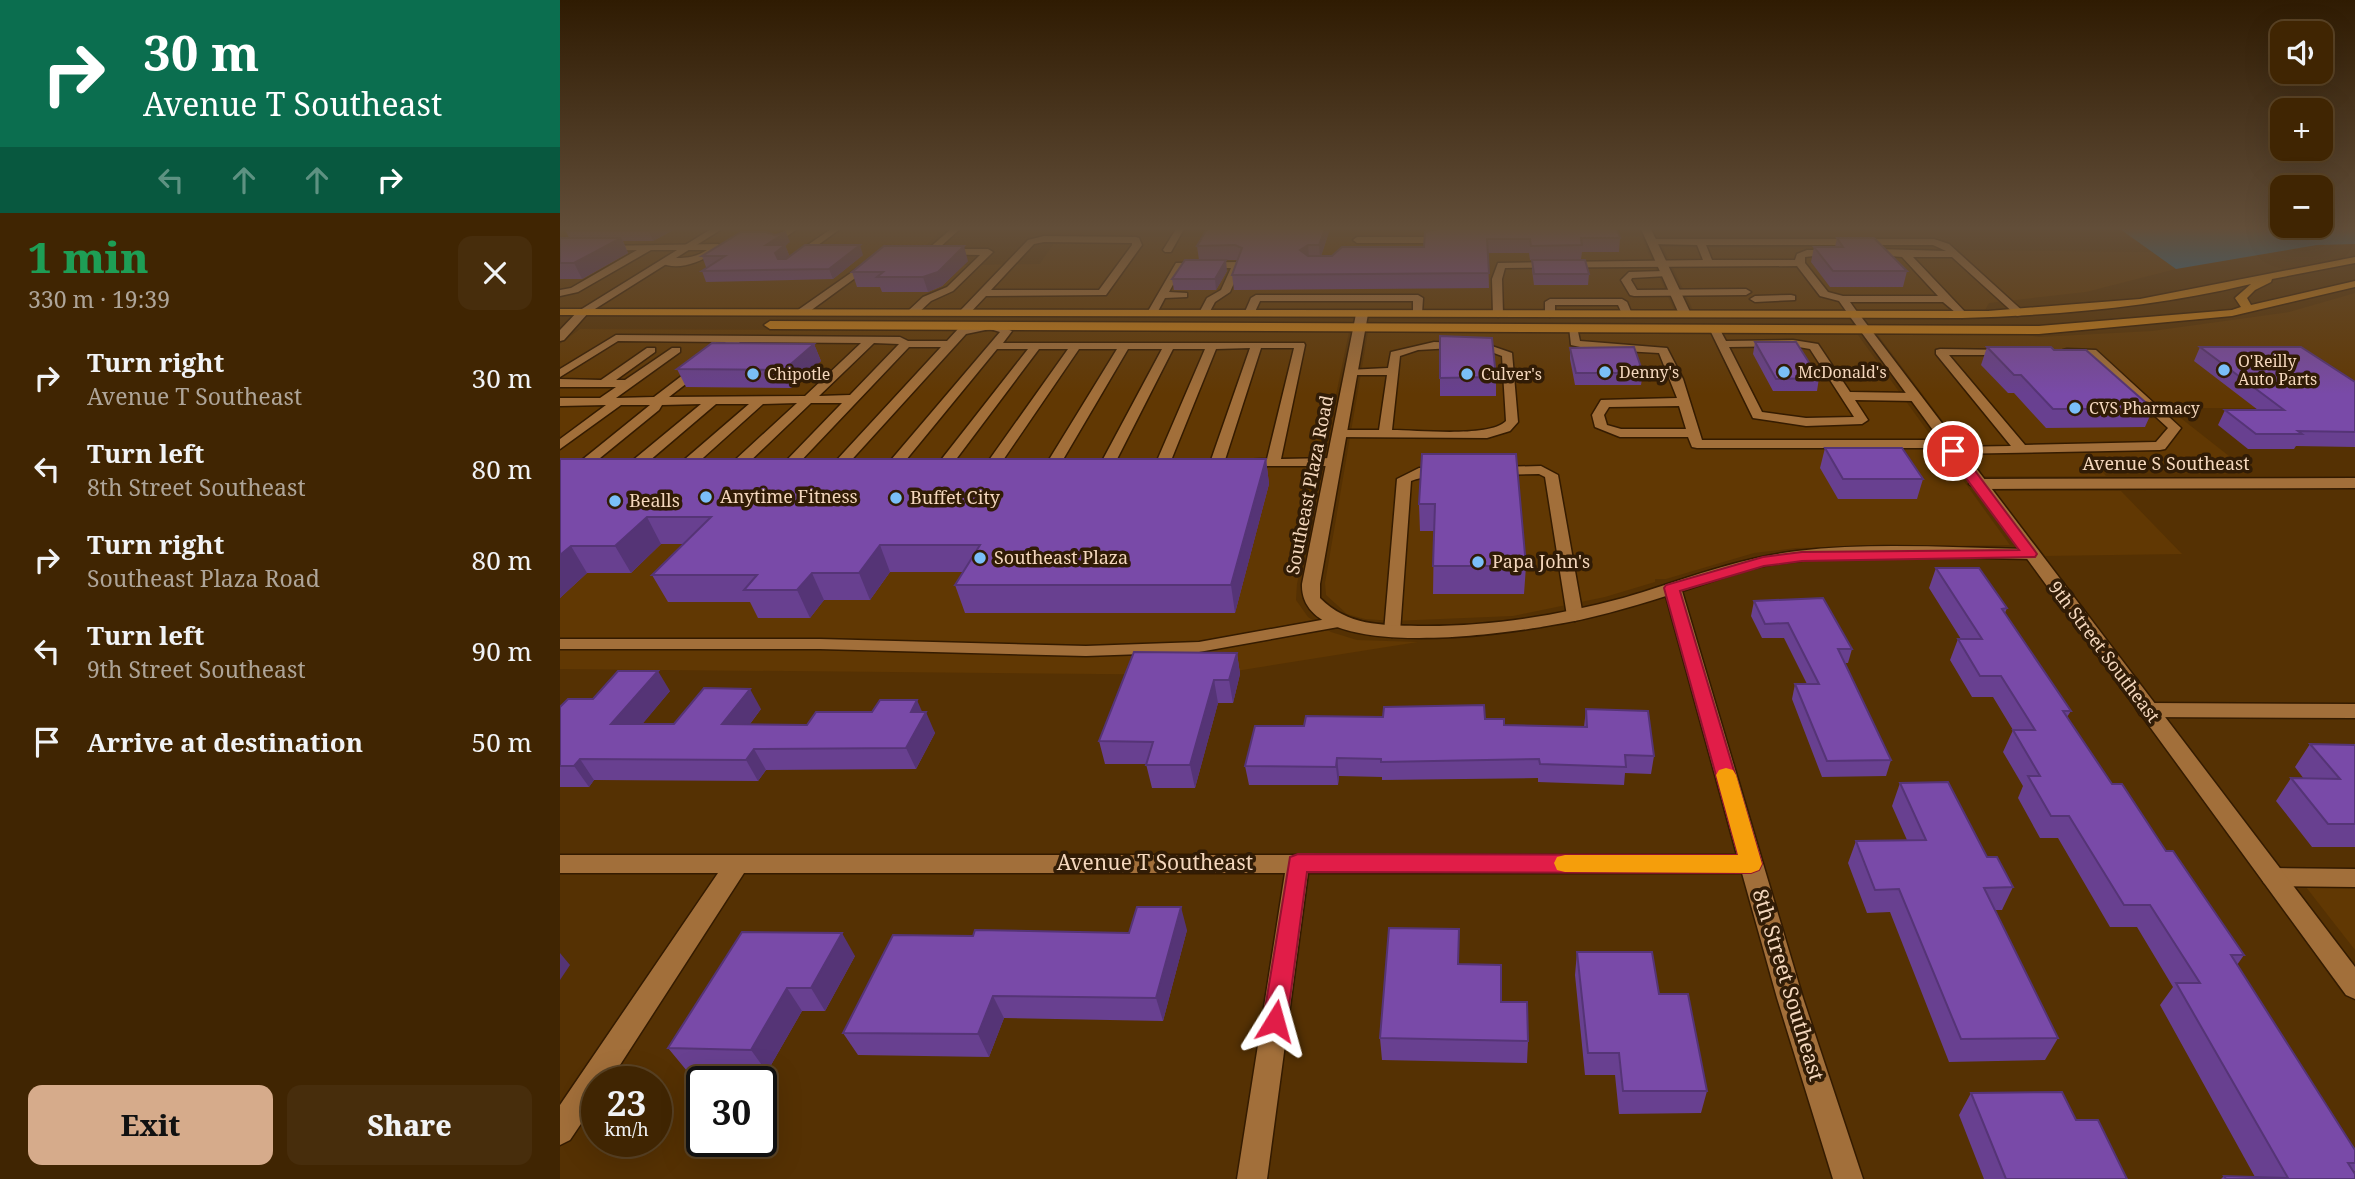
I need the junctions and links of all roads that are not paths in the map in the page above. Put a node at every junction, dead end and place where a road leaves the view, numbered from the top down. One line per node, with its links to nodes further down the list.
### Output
1 (584, 284): 18 (lane)
2 (628, 284): 32 (street)
3 (842, 284): 33 (lane)
4 (955, 284): 34 (lane)
5 (992, 284): 19 (lane)
6 (1109, 284): 19 (lane)
7 (1169, 284): 22 (lane)
8 (1229, 284): 25 (lane)
9 (1497, 284): 41 (lane)
10 (1628, 284): 20 (lane)
11 (1671, 284): 21 (street)
12 (1817, 284): 27 (lane)
13 (1932, 284): 28 (lane)
14 (1988, 284): 45 (lane)
15 (2230, 284): 45 (main road)
16 (2258, 284): 30 (main road)
17 (2355, 284): 30 (main road)
18 (560, 293)
19 (984, 293): 35 (lane)
20 (1634, 293): 21 (lane); 29 (lane)
21 (1675, 293): 44 (street); 47 (lane)
22 (1163, 295): 23 (lane); 37 (lane)
23 (1183, 295)
24 (1197, 295): 25 (lane)
25 (1219, 296): 38 (lane)
26 (1359, 298): 39 (lane); 40 (lane); 48 (lane)
27 (1843, 299): 28 (lane); 52 (lane)
28 (1946, 299): 46 (lane)
29 (1622, 302): 42 (lane); 43 (lane)
30 (2248, 309): 52 (main road)
31 (560, 312): 32 (main road)
32 (583, 312): 33 (main road); 53 (street)
33 (802, 313): 34 (main road)
34 (912, 313): 35 (main road)
35 (964, 313): 36 (main road); 51 (main road)
36 (1098, 313): 37 (main road); 54 (main road)
37 (1152, 313): 38 (main road)
38 (1204, 313): 39 (main road)
39 (1249, 314): 48 (main road)
40 (1417, 314): 41 (main road); 48 (main road)
41 (1498, 314): 42 (main road)
42 (1550, 314): 43 (main road)
43 (1627, 314): 44 (main road)
44 (1685, 314): 47 (main road); 56 (main road)
45 (2021, 314): 46 (main road)
46 (1962, 315): 52 (main road)
47 (1803, 316): 52 (main road)
48 (1359, 318): 54 (main road); 55 (main road); 76 (street, Southeast Plaza Road)
49 (636, 324): 50 (main road); 53 (main road); 59 (lane)
50 (710, 324): 51 (main road); 61 (lane)
51 (751, 324): 54 (main road)
52 (1860, 324): 57 (main road); 83 (street, 9th Street Southeast)
53 (565, 325): 58 (street)
54 (990, 326): 65 (lane); 70 (lane)
55 (1573, 329): 56 (main road); 92 (lane)
56 (1592, 329): 57 (main road)
57 (1714, 330): 66 (lane)
58 (560, 337)
59 (615, 338): 60 (lane); 78 (lane)
60 (668, 338): 61 (lane); 80 (lane)
61 (692, 338): 62 (lane); 81 (lane)
62 (737, 340): 63 (lane); 90 (lane)
63 (872, 340): 64 (lane); 87 (lane)
64 (906, 344): 65 (lane); 84 (lane)
65 (950, 344): 103 (lane)
66 (1722, 344): 82 (lane); 82 (lane)
67 (1168, 345): 68 (lane); 73 (lane); 108 (lane)
68 (1212, 345): 69 (lane); 109 (lane)
69 (1258, 345): 110 (lane); 110 (lane)
70 (994, 346): 71 (lane); 104 (lane)
71 (1036, 346): 72 (lane); 104 (lane)
72 (1076, 346): 73 (lane); 105 (lane)
73 (1124, 346): 107 (lane)
74 (2023, 352): 99 (lane)
75 (2050, 352): 99 (lane)
76 (1351, 372): 77 (lane); 95 (street, Southeast Plaza Road)
77 (1393, 372): 96 (lane); 96 (lane)
78 (560, 374)
79 (560, 383): 80 (lane)
80 (603, 384): 81 (lane)
81 (627, 384): 88 (lane)
82 (1846, 396): 83 (lane)
83 (1914, 397): 98 (street, 9th Street Southeast)
84 (850, 399): 87 (lane); 103 (lane)
85 (713, 400): 86 (lane); 90 (lane); 111 (lane)
86 (760, 400): 87 (lane); 101 (lane)
87 (808, 400): 102 (lane)
88 (604, 401): 89 (lane); 91 (lane)
89 (619, 401): 90 (lane); 97 (lane)
90 (657, 401): 111 (lane)
91 (566, 402): 93 (lane)
92 (1685, 402): 94 (lane); 94 (lane)
93 (560, 410)
94 (1694, 433): 98 (lane)
95 (1339, 434): 96 (lane); 100 (street, Southeast Plaza Road)
96 (1385, 434)
97 (560, 444)
98 (1950, 448): 99 (lane); 115 (street, 9th Street Southeast)
99 (2021, 449)
100 (1334, 462): 110 (lane); 119 (street, Southeast Plaza Road)
101 (676, 463): 102 (lane); 111 (lane)
102 (727, 463): 103 (lane)
103 (779, 463)
104 (934, 463): 105 (lane)
105 (982, 463): 106 (lane)
106 (1018, 463)
107 (1054, 463)
108 (1108, 463)
109 (1163, 463)
110 (1273, 463)
111 (624, 464)
112 (1460, 471): 120 (lane)
113 (1487, 471): 118 (lane)
114 (2355, 483): 115 (street, Avenue S Southeast)
115 (1977, 484): 116 (street, 9th Street Southeast)
116 (2030, 554): 117 (street, Southeast Plaza Road); 122 (street, 9th Street Southeast)
117 (1672, 588): 118 (street, Southeast Plaza Road); 127 (street, 8th Street Southeast)
118 (1574, 616): 120 (street, Southeast Plaza Road)
119 (1338, 622): 120 (street, Southeast Plaza Road); 121 (lane)
120 (1392, 632)
121 (560, 644)
122 (2147, 710): 123 (street); 128 (street, 9th Street Southeast)
123 (2355, 711)
124 (739, 862): 125 (street, Avenue T Southeast); 126 (street, Avenue T Southeast); 131 (street)
125 (1298, 863): 127 (street, Avenue T Southeast); 132 (street)
126 (560, 864)
127 (1751, 864): 133 (street, 8th Street Southeast)
128 (2272, 877): 129 (lane); 130 (street, 9th Street Southeast)
129 (2355, 878)
130 (2355, 987)
131 (560, 1130)
132 (1252, 1179)
133 (1848, 1179)

